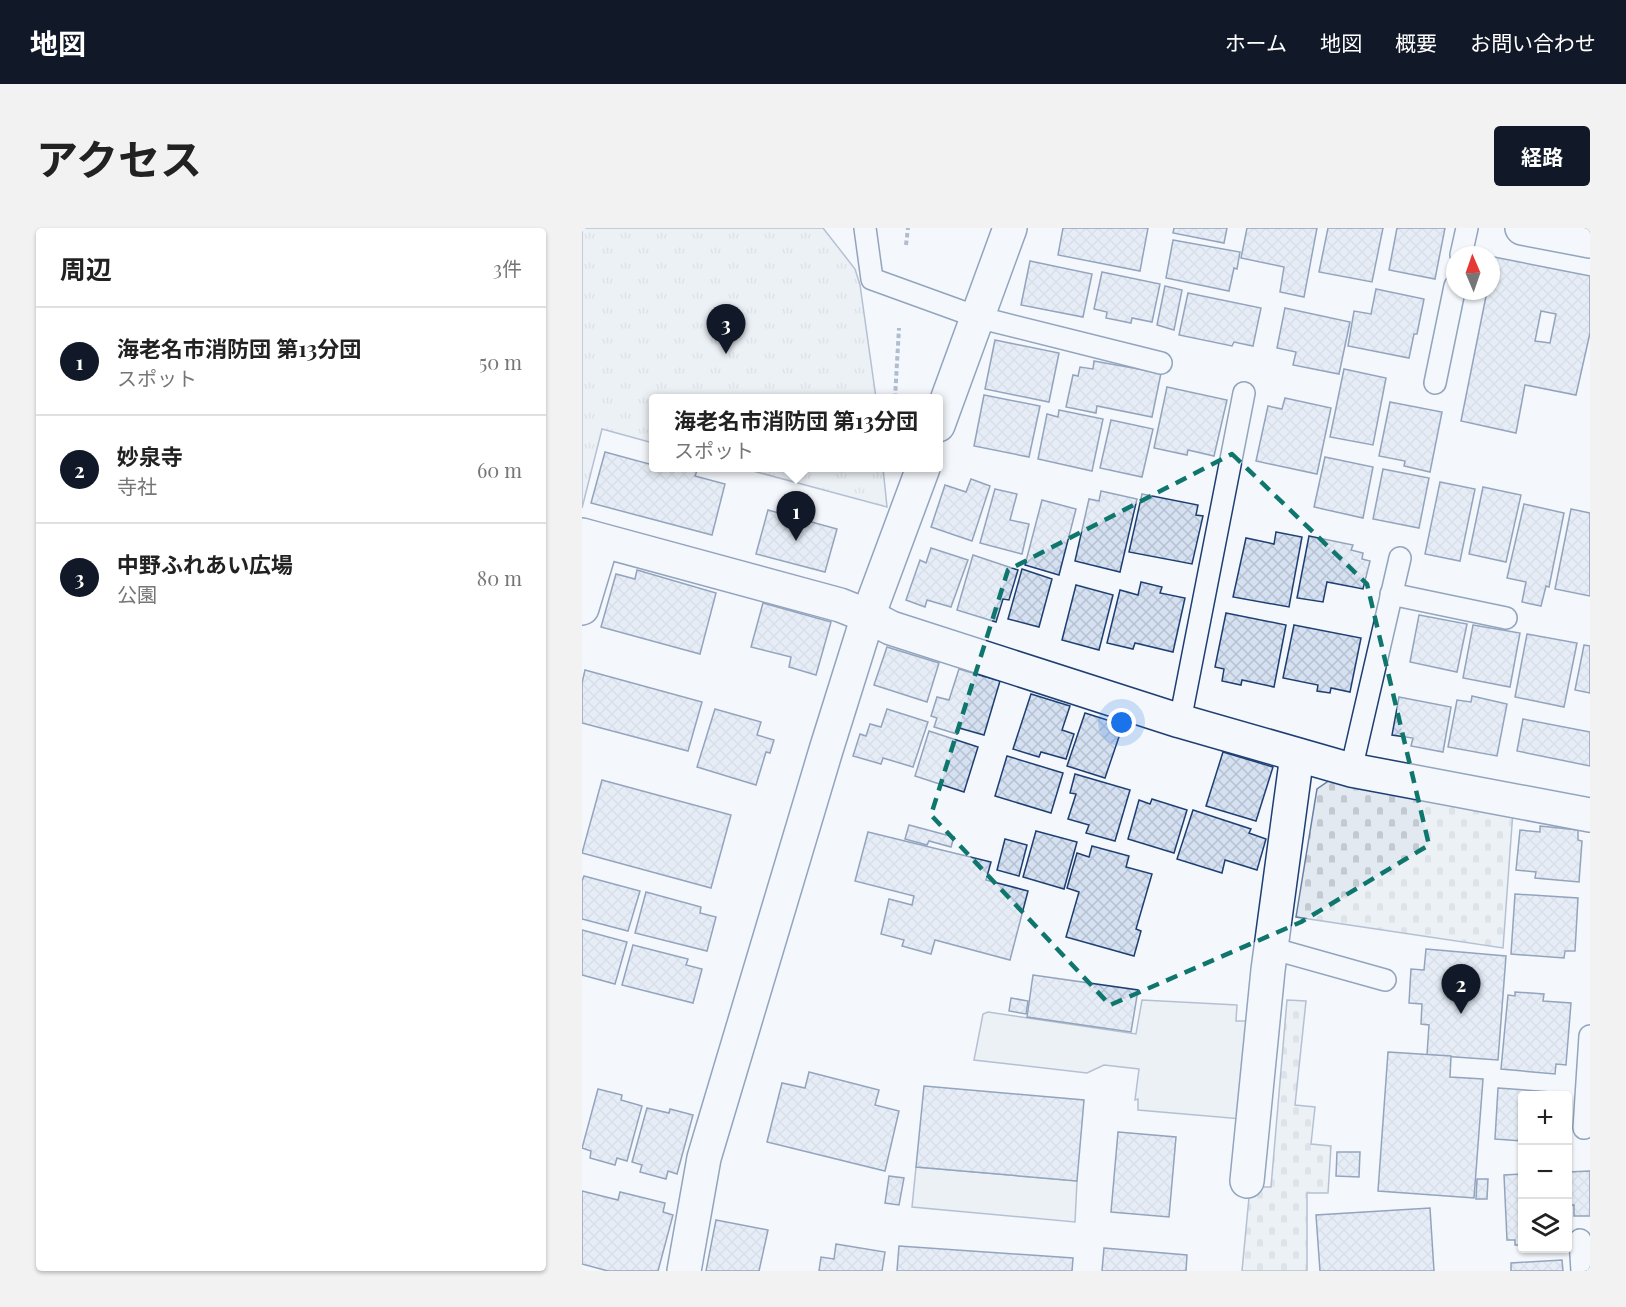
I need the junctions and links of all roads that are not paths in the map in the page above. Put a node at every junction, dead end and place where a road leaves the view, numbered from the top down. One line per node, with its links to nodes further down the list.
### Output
1 (865, 228): 8 (lane)
2 (1010, 228): 8 (street)
3 (1467, 228): 6 (lane)
4 (1522, 228): 5 (street)
5 (1590, 241)
6 (1463, 246)
7 (1452, 300): 10 (lane)
8 (977, 317): 9 (lane); 12 (street)
9 (1161, 363)
10 (1435, 383)
11 (1244, 393): 20 (lane)
12 (943, 415)
13 (922, 472): 18 (street)
14 (592, 538): 17 (street); 18 (street)
15 (1400, 558): 16 (lane)
16 (1391, 594): 19 (lane); 22 (lane)
17 (582, 608)
18 (868, 616): 20 (street); 30 (street)
19 (1506, 618)
20 (1180, 721): 21 (street)
21 (1297, 755): 22 (street); 24 (street)
22 (1351, 770): 23 (street)
23 (1590, 815)
24 (1271, 948): 25 (lane); 28 (street)
25 (1385, 980)
26 (1590, 1036): 27 (lane)
27 (1584, 1128)
28 (1247, 1181)
29 (1580, 1240): 31 (lane)
30 (684, 1271)
31 (1582, 1271)

